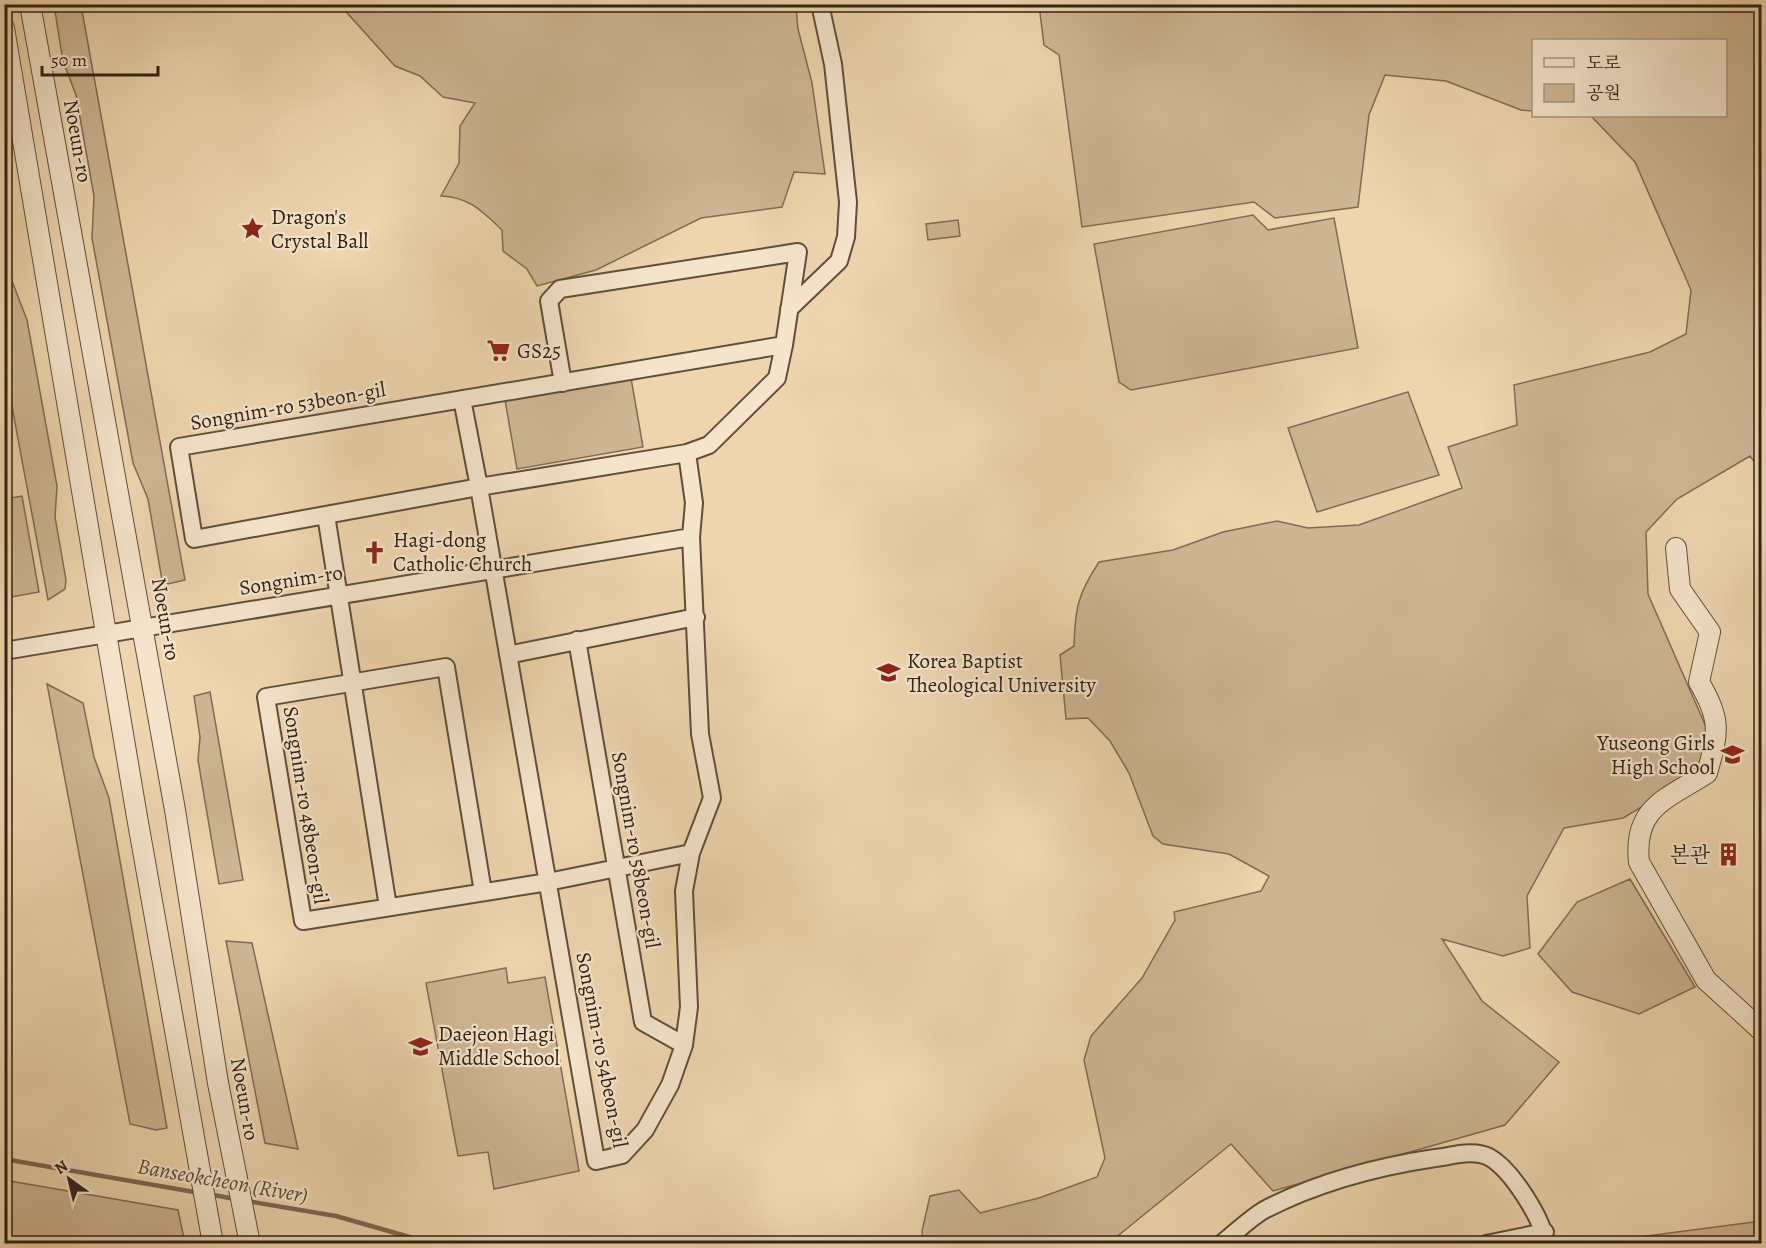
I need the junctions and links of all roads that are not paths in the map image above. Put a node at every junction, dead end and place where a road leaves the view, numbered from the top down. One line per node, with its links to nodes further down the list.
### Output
1 (30, 4): 16 (street, Noeun-ro)
2 (820, 4): 4 (street)
3 (4, 28): 17 (street)
4 (789, 309): 5 (street, Songnim-ro 53beon-gil); 6 (street, Songnim-ro 53beon-gil)
5 (784, 345): 6 (street, Songnim-ro 53beon-gil); 8 (street, Songnim-ro 53beon-gil)
6 (563, 383): 7 (street, Songnim-ro 53beon-gil)
7 (462, 399): 9 (street); 10 (street, Songnim-ro 53beon-gil)
8 (687, 453): 9 (street, Songnim-ro 53beon-gil); 11 (street)
9 (478, 487): 10 (street, Songnim-ro 53beon-gil); 13 (street)
10 (327, 515): 14 (street)
11 (691, 537): 13 (street, Songnim-ro); 15 (street, Songnim-ro 54beon-gil)
12 (1676, 548): 27 (street)
13 (493, 569): 14 (street, Songnim-ro); 20 (street, Songnim-ro 54beon-gil)
14 (339, 595): 16 (street, Songnim-ro); 21 (street)
15 (696, 617): 18 (street); 22 (street, Songnim-ro 54beon-gil)
16 (143, 627): 17 (street, Songnim-ro); 31 (street, Noeun-ro)
17 (107, 633): 19 (street, Songnim-ro); 30 (street)
18 (577, 640): 20 (street); 23 (street, Songnim-ro 58beon-gil)
19 (4, 651)
20 (508, 655): 24 (street, Songnim-ro 54beon-gil)
21 (353, 683): 25 (street, Songnim-ro 48beon-gil); 26 (street); 26 (street, Songnim-ro 48beon-gil)
22 (691, 853): 23 (street, Songnim-ro 48beon-gil); 28 (street, Songnim-ro 54beon-gil)
23 (616, 868): 24 (street, Songnim-ro 48beon-gil); 28 (street, Songnim-ro 58beon-gil)
24 (548, 882): 25 (street, Songnim-ro 48beon-gil); 28 (street, Songnim-ro 54beon-gil)
25 (483, 892): 26 (street, Songnim-ro 48beon-gil)
26 (388, 907)
27 (1761, 1031)
28 (684, 1045)
29 (1545, 1238): 32 (street); 33 (street)
30 (213, 1242)
31 (250, 1244)
32 (1221, 1244)
33 (1486, 1244)

